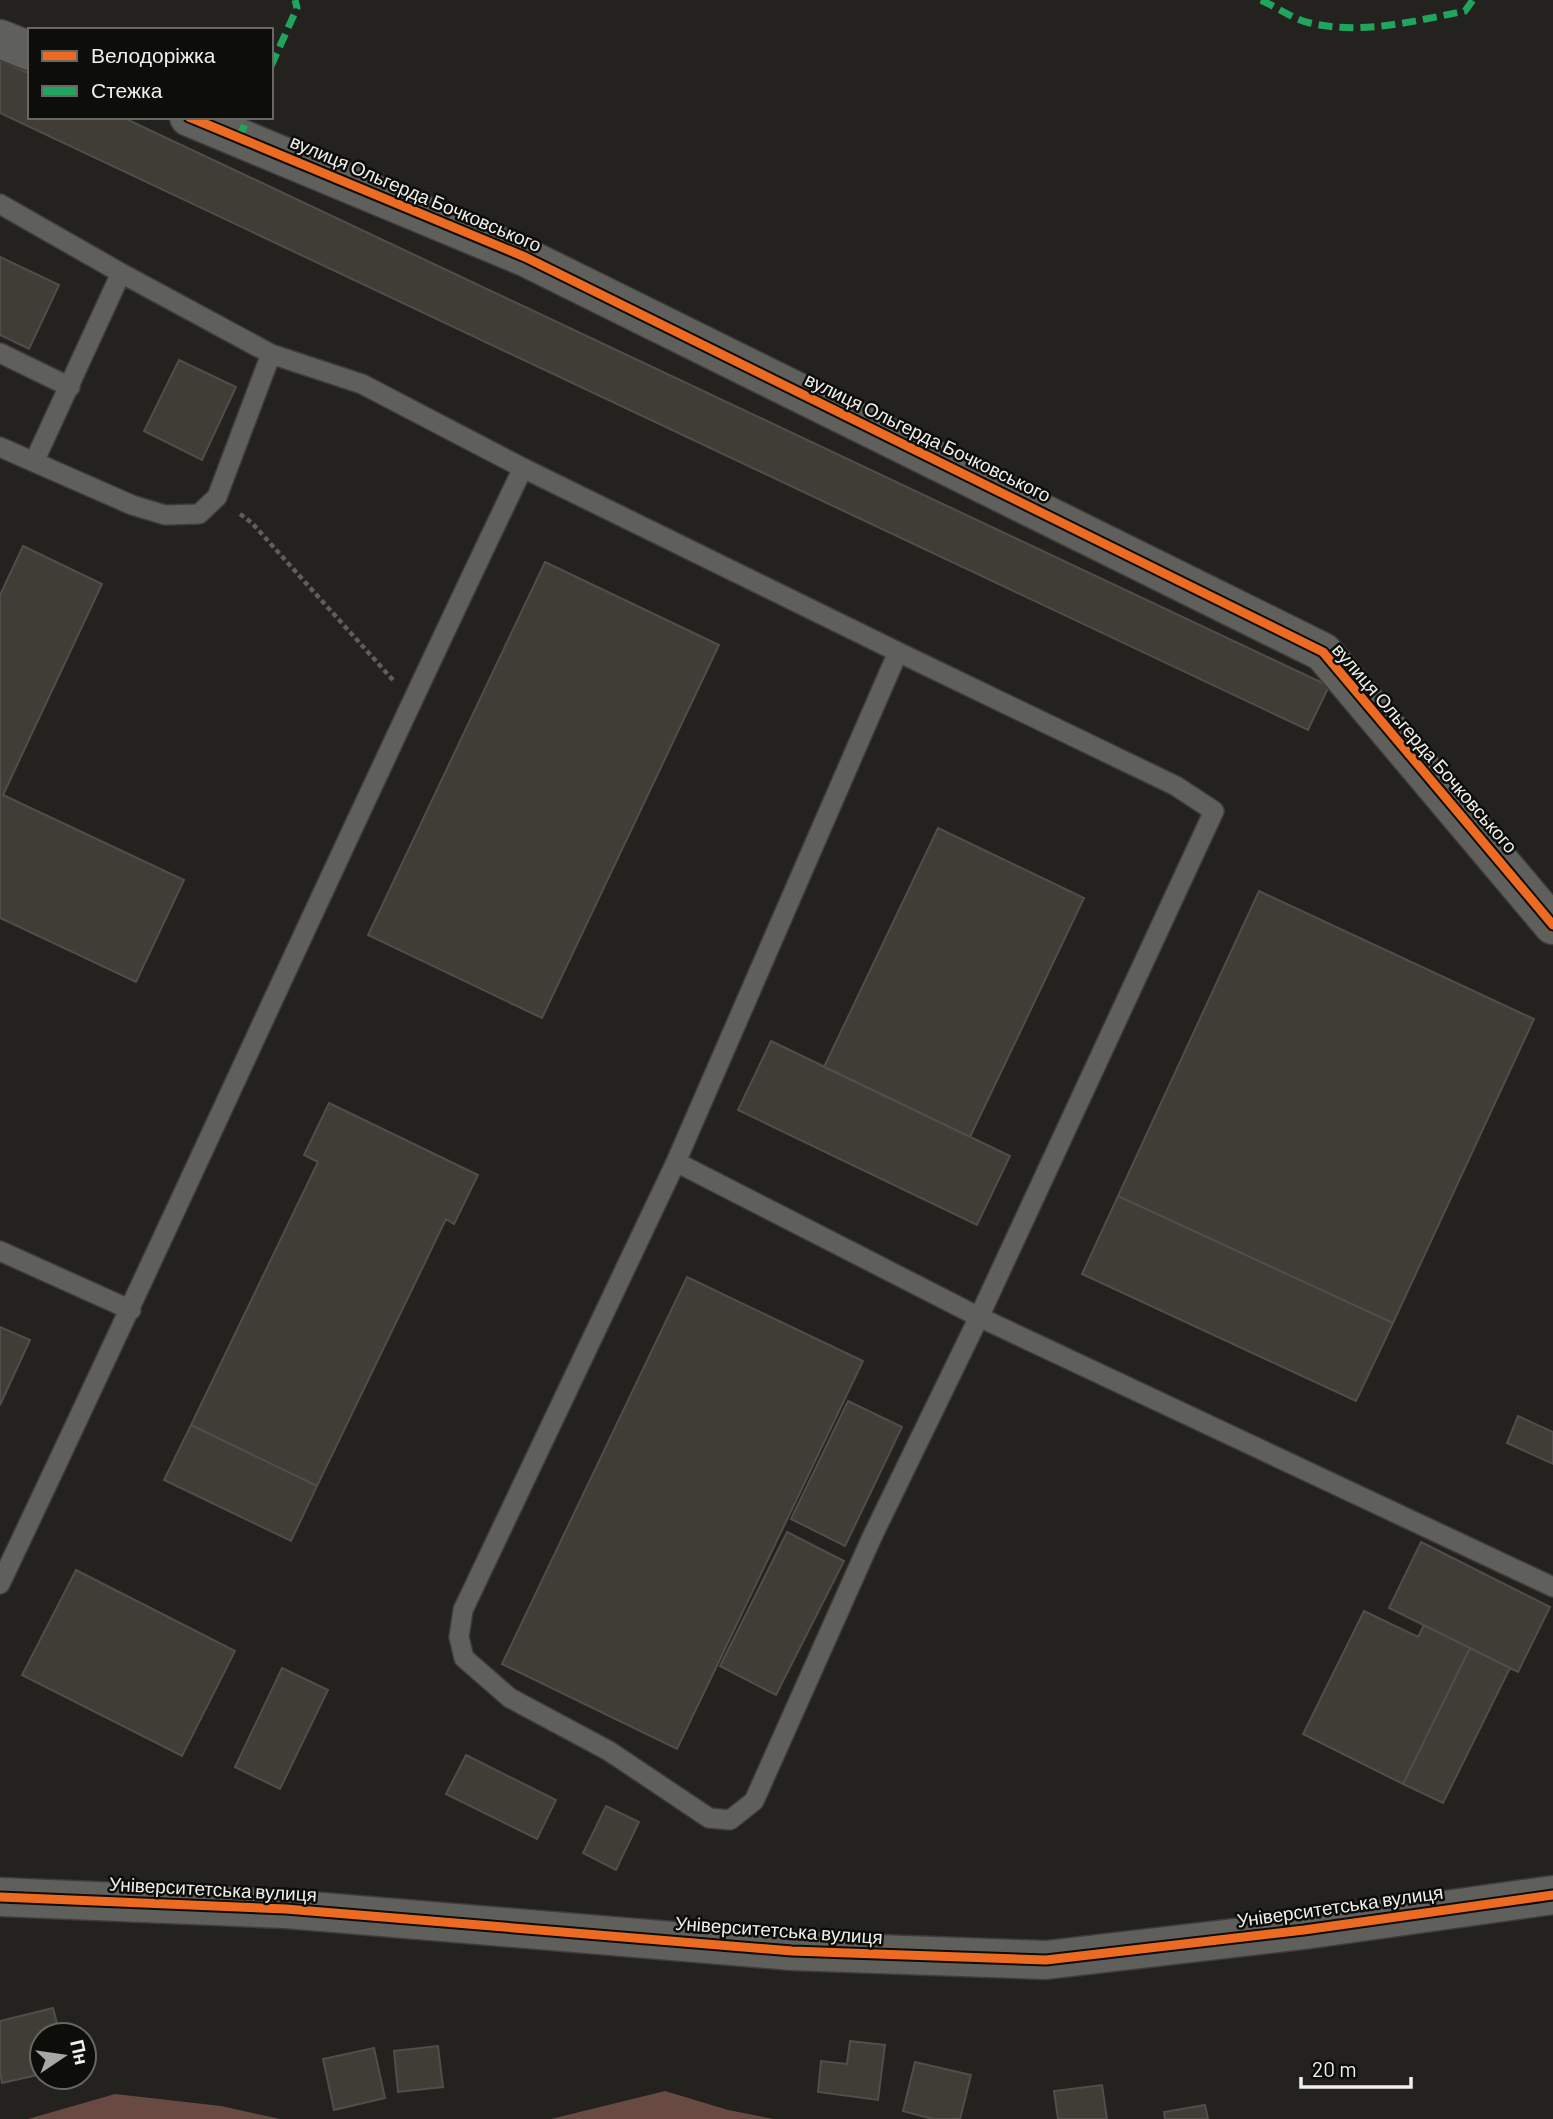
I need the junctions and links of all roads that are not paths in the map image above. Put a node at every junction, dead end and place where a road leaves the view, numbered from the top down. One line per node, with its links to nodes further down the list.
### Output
1 (0, 39): 2 (street)
2 (28, 50)
3 (194, 119): 13 (street, вулиця Ольгерда Бочковського)
4 (0, 204): 5 (lane)
5 (121, 273): 7 (lane); 8 (lane)
6 (0, 353): 8 (lane)
7 (271, 354): 10 (lane); 11 (lane)
8 (70, 387): 10 (lane)
9 (0, 447): 10 (lane)
10 (34, 462)
11 (523, 468): 12 (lane); 16 (lane)
12 (898, 652): 14 (lane); 17 (lane)
13 (1553, 925)
14 (676, 1163): 17 (lane); 17 (lane)
15 (0, 1251): 16 (lane)
16 (131, 1310): 18 (lane)
17 (979, 1317): 19 (lane)
18 (0, 1584)
19 (1553, 1587)
20 (1553, 1895): 21 (street, Університетська вулиця)
21 (0, 1897)

